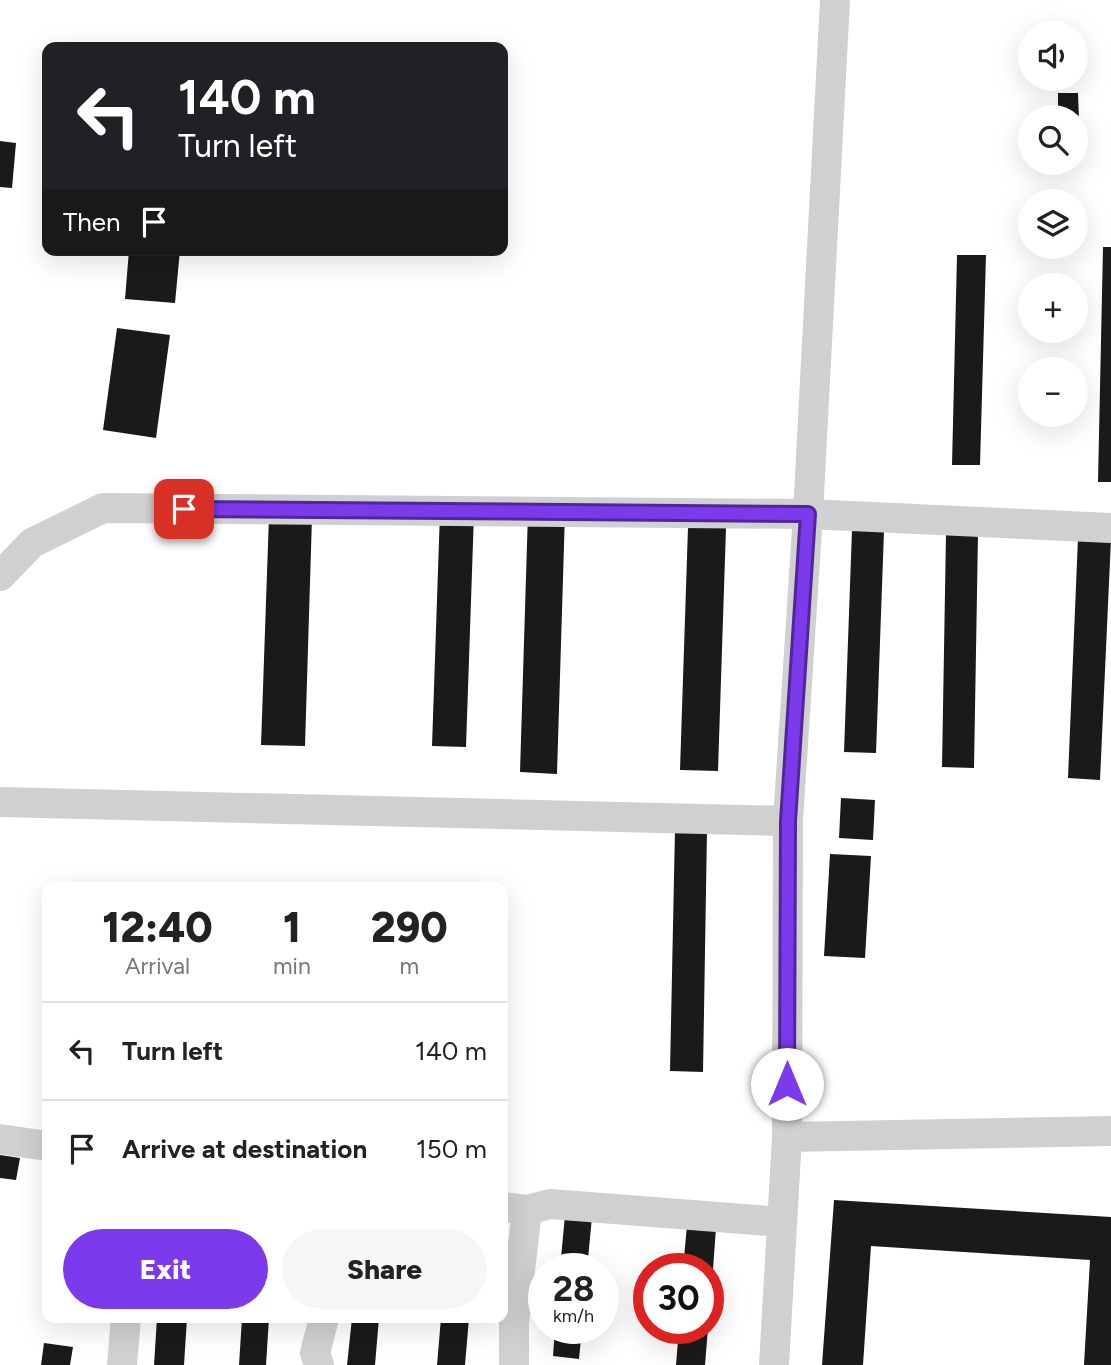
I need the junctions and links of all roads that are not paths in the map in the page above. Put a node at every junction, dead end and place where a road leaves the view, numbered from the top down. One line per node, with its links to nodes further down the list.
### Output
1 (835, 0): 2 (street)
2 (808, 514): 3 (street); 4 (street); 6 (street)
3 (1111, 528)
4 (0, 576)
5 (0, 802): 6 (street)
6 (788, 821): 8 (street)
7 (1111, 1131): 8 (street)
8 (787, 1137): 12 (street)
9 (0, 1139): 10 (street)
10 (42, 1145)
11 (515, 1208): 12 (street); 17 (street)
12 (782, 1222): 18 (street)
13 (126, 1323): 15 (street)
14 (323, 1323): 16 (street)
15 (122, 1365)
16 (318, 1365)
17 (514, 1365)
18 (774, 1365)

